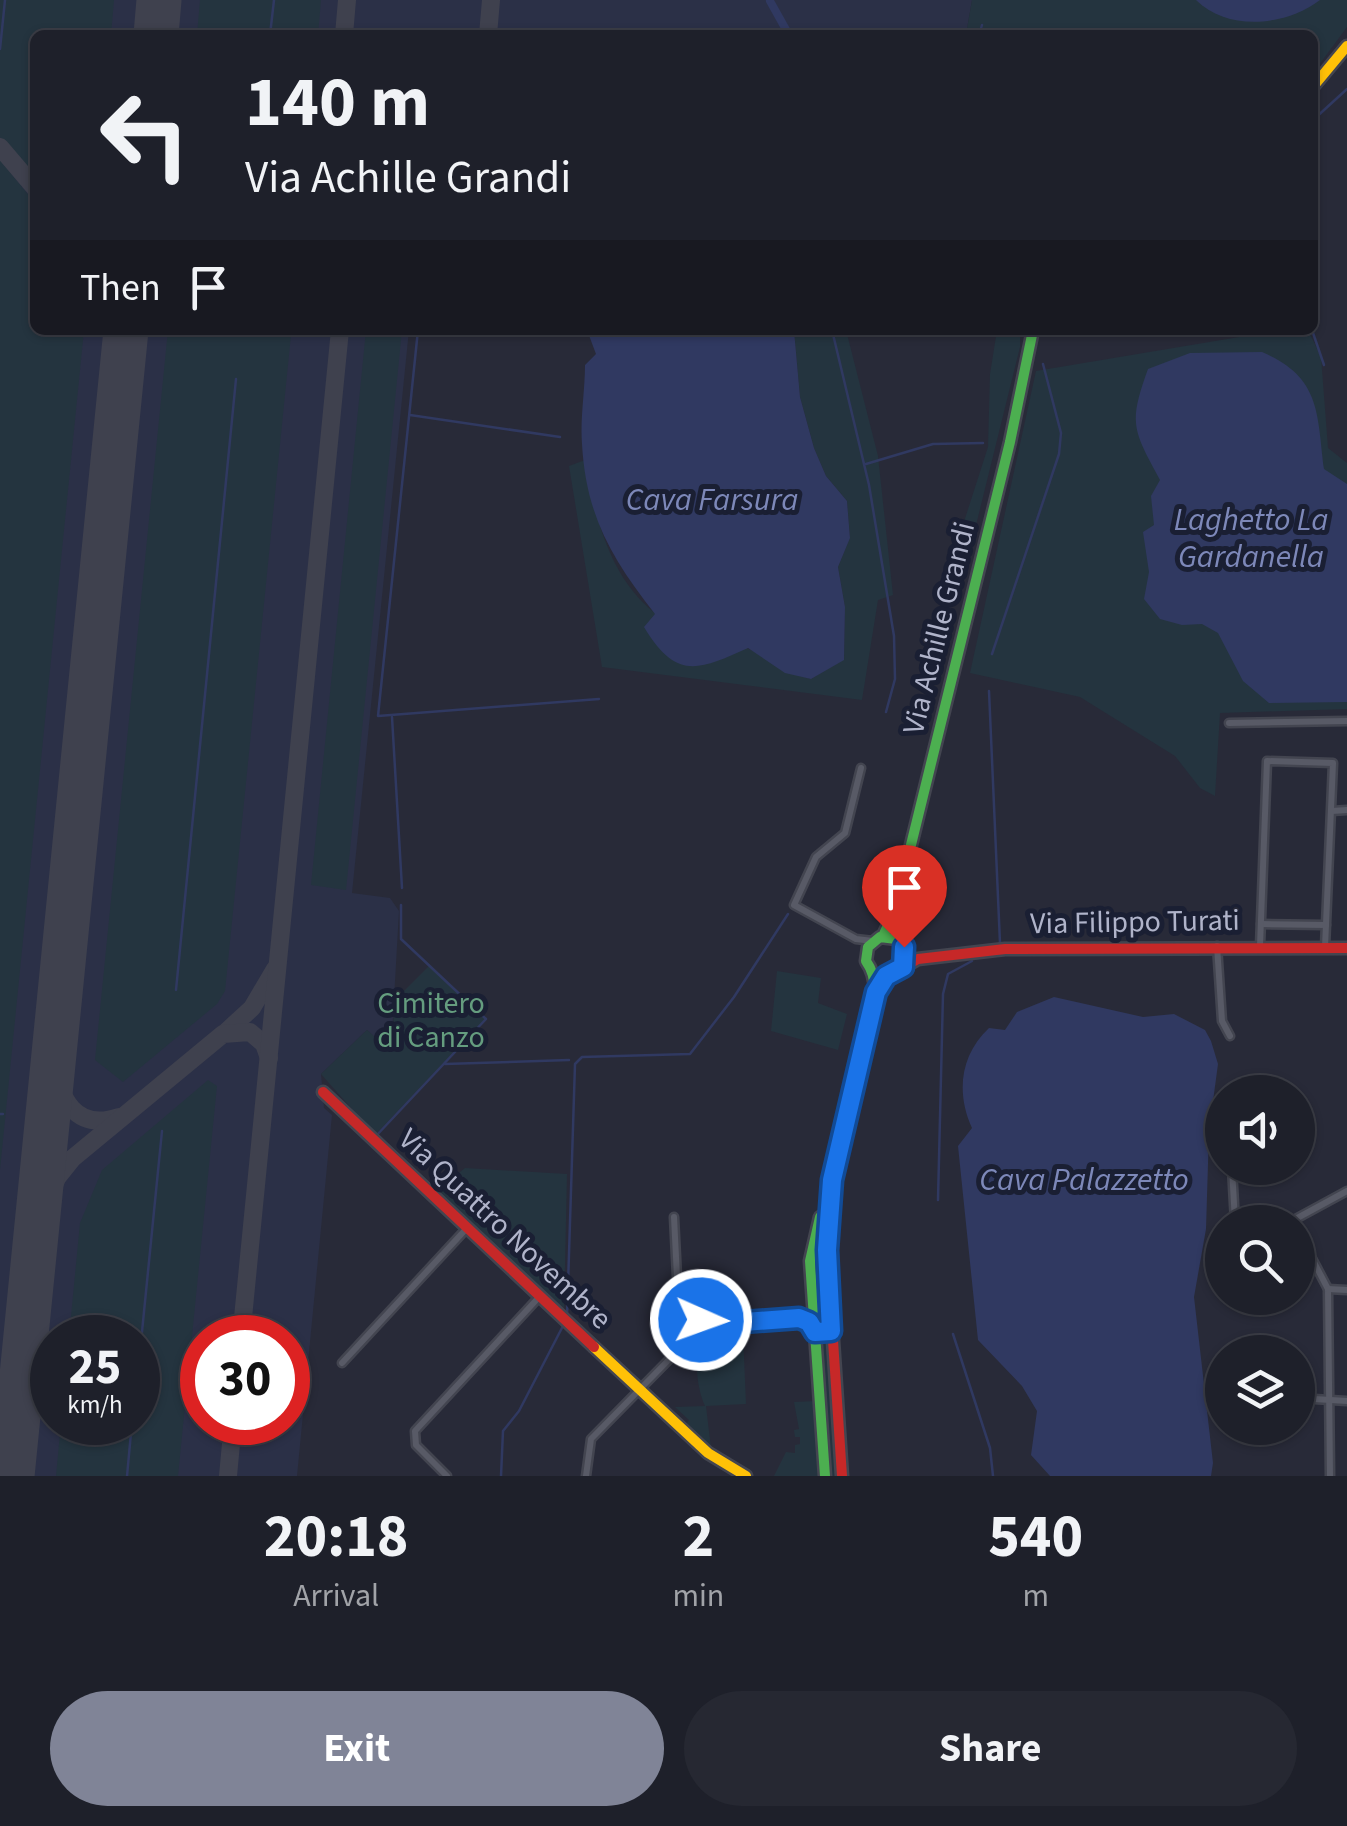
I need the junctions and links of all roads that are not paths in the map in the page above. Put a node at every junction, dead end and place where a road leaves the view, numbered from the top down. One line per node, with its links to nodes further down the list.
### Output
1 (1347, 46): 2 (street)
2 (1318, 81)
3 (1035, 335): 11 (street, Via Achille Grandi)
4 (1347, 720): 5 (street)
5 (1229, 723)
6 (861, 768): 11 (street)
7 (1347, 810): 8 (street)
8 (1332, 811): 9 (street); 10 (street)
9 (1261, 924): 10 (street); 13 (street)
10 (1326, 925): 14 (street)
11 (885, 942): 16 (street); 17 (street, Via Achille Grandi); 18 (street)
12 (1217, 945): 13 (street, Via Filippo Turati); 16 (street, Via Filippo Turati); 19 (street)
13 (1260, 946): 14 (street, Via Filippo Turati)
14 (1325, 947): 15 (street, Via Filippo Turati)
15 (1347, 948)
16 (924, 957): 17 (street, Via Filippo Turati)
17 (904, 964): 18 (street)
18 (881, 975): 23 (street)
19 (1230, 1036)
20 (323, 1092): 25 (street, Via Quattro Novembre)
21 (1347, 1191): 22 (street)
22 (1315, 1209)
23 (828, 1214): 30 (street); 34 (street)
24 (674, 1217): 32 (street)
25 (467, 1228): 29 (street, Via Quattro Novembre); 35 (street)
26 (1315, 1264): 27 (street)
27 (1328, 1289): 28 (street); 38 (street)
28 (1347, 1290)
29 (540, 1296): 36 (street, Via Quattro Novembre); 40 (street)
30 (814, 1308): 31 (street); 33 (street)
31 (799, 1318): 32 (street); 33 (street)
32 (704, 1325): 36 (street)
33 (815, 1331): 34 (street); 43 (street)
34 (831, 1331): 44 (street)
35 (342, 1363)
36 (639, 1389): 41 (street); 42 (street, Via Quattro Novembre)
37 (1315, 1399): 38 (street)
38 (1329, 1400): 39 (street); 45 (street)
39 (1347, 1401)
40 (448, 1476)
41 (586, 1476)
42 (746, 1476)
43 (825, 1476)
44 (843, 1476)
45 (1330, 1476)

